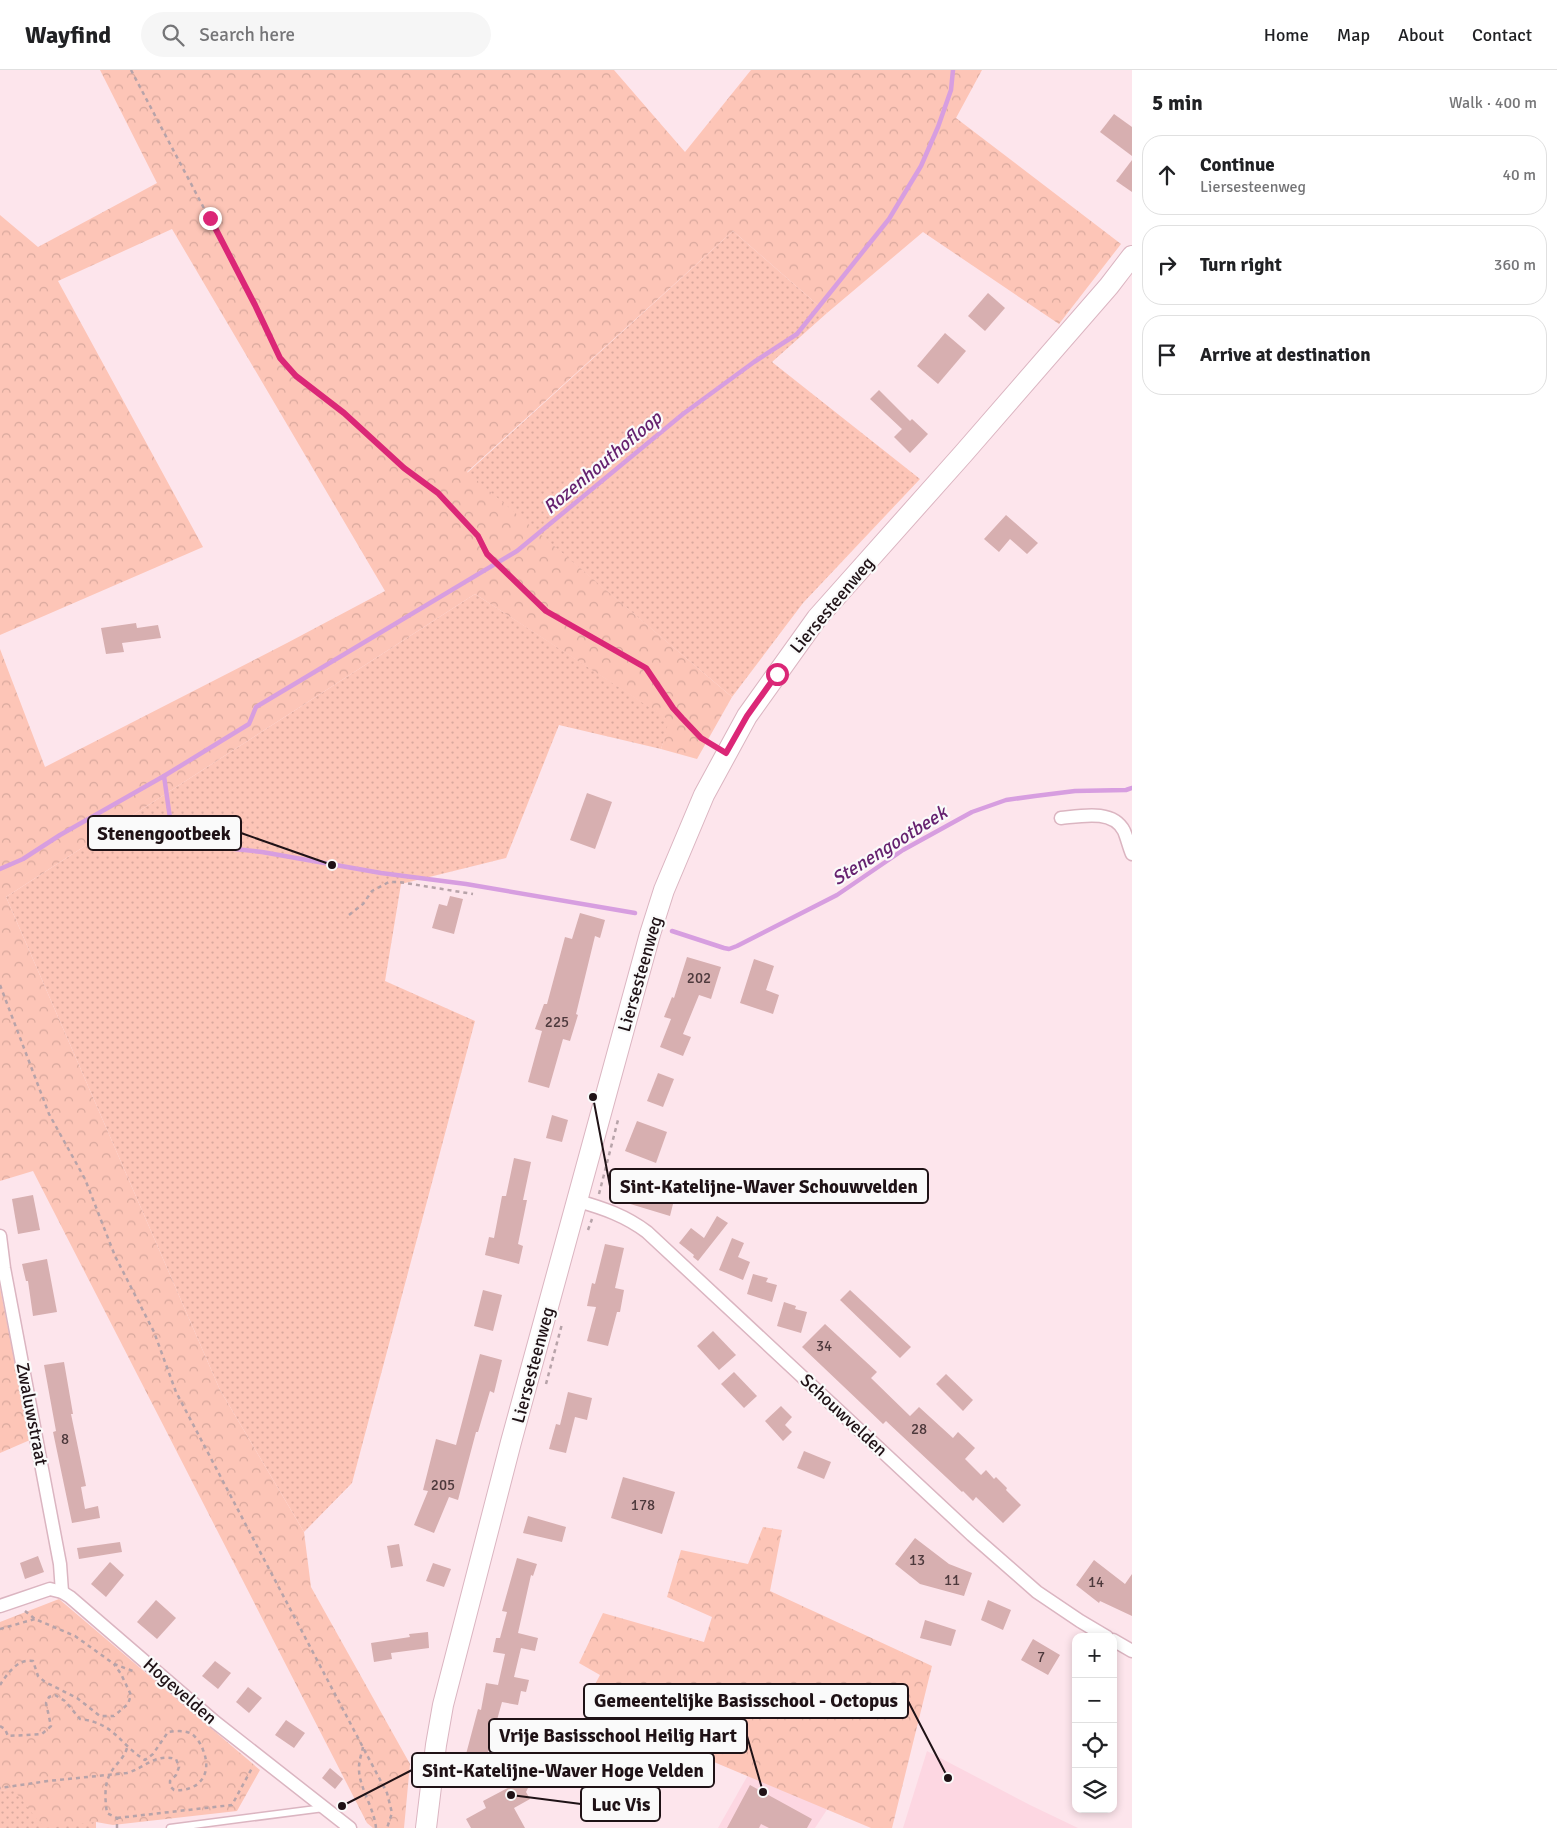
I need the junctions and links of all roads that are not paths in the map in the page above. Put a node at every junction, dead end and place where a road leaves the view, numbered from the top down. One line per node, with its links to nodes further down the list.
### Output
1 (1132, 256): 4 (main road, Liersesteenweg)
2 (1061, 818): 3 (street)
3 (1132, 854)
4 (587, 1204): 8 (street, Schouwvelden); 14 (main road, Liersesteenweg)
5 (0, 1236): 6 (street, Zwaluwstraat)
6 (62, 1592): 7 (street); 11 (street, Hogevelden)
7 (0, 1606)
8 (1100, 1633)
9 (1117, 1642): 10 (street)
10 (1132, 1651)
11 (325, 1808): 12 (lane); 13 (street, Hogevelden)
12 (170, 1828)
13 (350, 1828)
14 (426, 1828)

